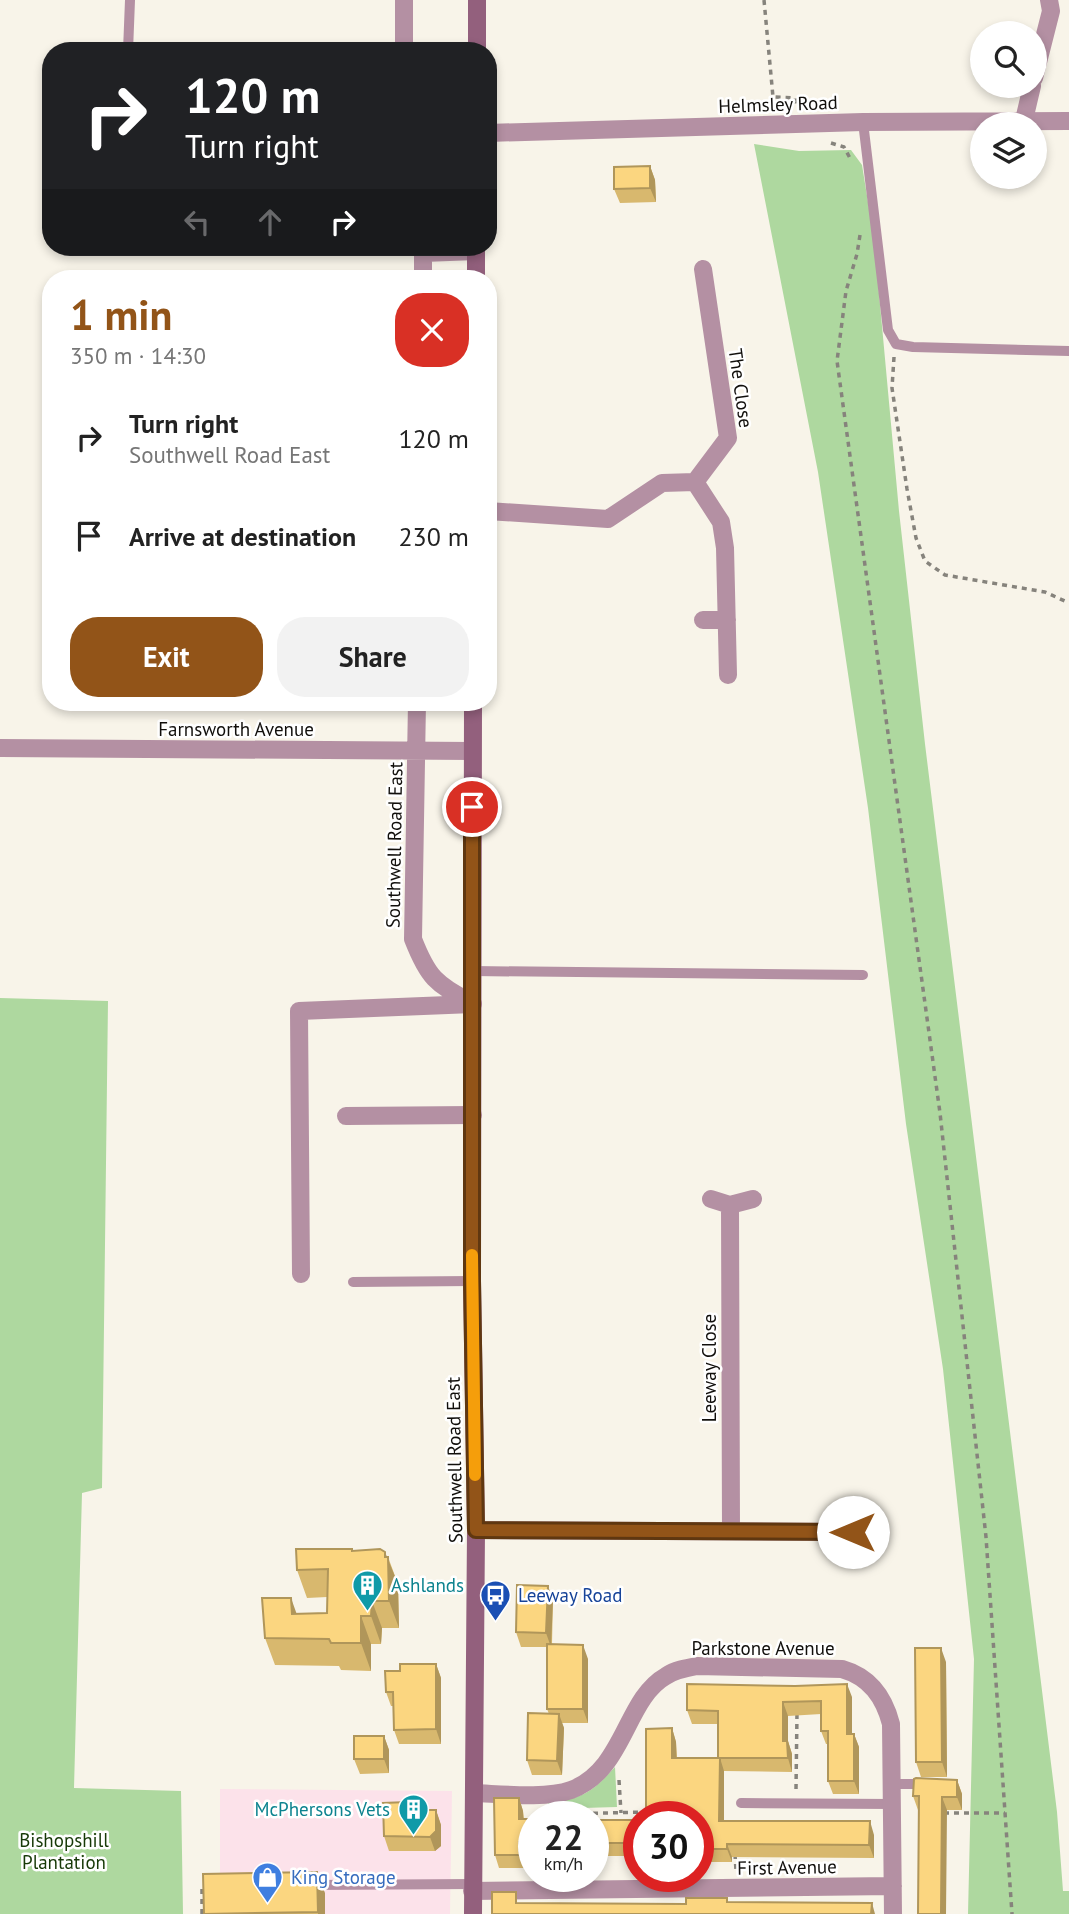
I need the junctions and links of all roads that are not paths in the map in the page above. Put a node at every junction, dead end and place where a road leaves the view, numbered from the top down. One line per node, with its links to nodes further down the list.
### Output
1 (130, 0): 6 (lane)
2 (404, 0): 7 (street)
3 (477, 0): 8 (main road)
4 (1049, 0): 5 (street)
5 (1047, 27)
6 (128, 42)
7 (404, 42)
8 (477, 42)
9 (970, 121): 12 (street, Helmsley Road)
10 (1047, 121): 11 (street, Helmsley Road)
11 (1069, 121)
12 (863, 122): 13 (street, Helmsley Road); 15 (lane)
13 (497, 133)
14 (703, 269): 16 (street, The Close)
15 (1069, 351)
16 (695, 482): 17 (street); 19 (street)
17 (497, 512)
18 (703, 620): 19 (street)
19 (726, 620): 20 (street)
20 (728, 674)
21 (417, 711): 24 (street, Southwell Road East)
22 (473, 711): 25 (main road, Southwell Road East)
23 (0, 748): 24 (street, Farnsworth Avenue)
24 (416, 751): 25 (street, Farnsworth Avenue); 28 (street, Southwell Road East)
25 (472, 751): 26 (main road, Southwell Road East)
26 (473, 971): 27 (lane); 28 (main road, Southwell Road East)
27 (863, 975)
28 (473, 1004): 29 (main road, Southwell Road East); 34 (street)
29 (473, 1115): 30 (street); 35 (main road, Southwell Road East)
30 (346, 1116)
31 (711, 1199): 33 (street)
32 (753, 1199): 33 (street)
33 (730, 1205): 39 (street, Leeway Close)
34 (301, 1274)
35 (472, 1281): 36 (lane); 38 (main road, Southwell Road East)
36 (353, 1282)
37 (858, 1514): 40 (street)
38 (476, 1530): 39 (street); 44 (main road, Southwell Road East)
39 (730, 1531): 40 (street)
40 (853, 1532): 41 (street)
41 (858, 1551)
42 (892, 1784): 43 (lane); 44 (street, Parkstone Avenue); 46 (street, Parkstone Avenue)
43 (944, 1784)
44 (474, 1793): 49 (main road, Southwell Road East)
45 (741, 1803): 46 (lane)
46 (893, 1804): 48 (street, Parkstone Avenue)
47 (295, 1885): 49 (lane)
48 (893, 1886): 49 (street, First Avenue); 51 (street, Parkstone Avenue)
49 (472, 1887): 50 (main road, Southwell Road East)
50 (472, 1914)
51 (893, 1914)

